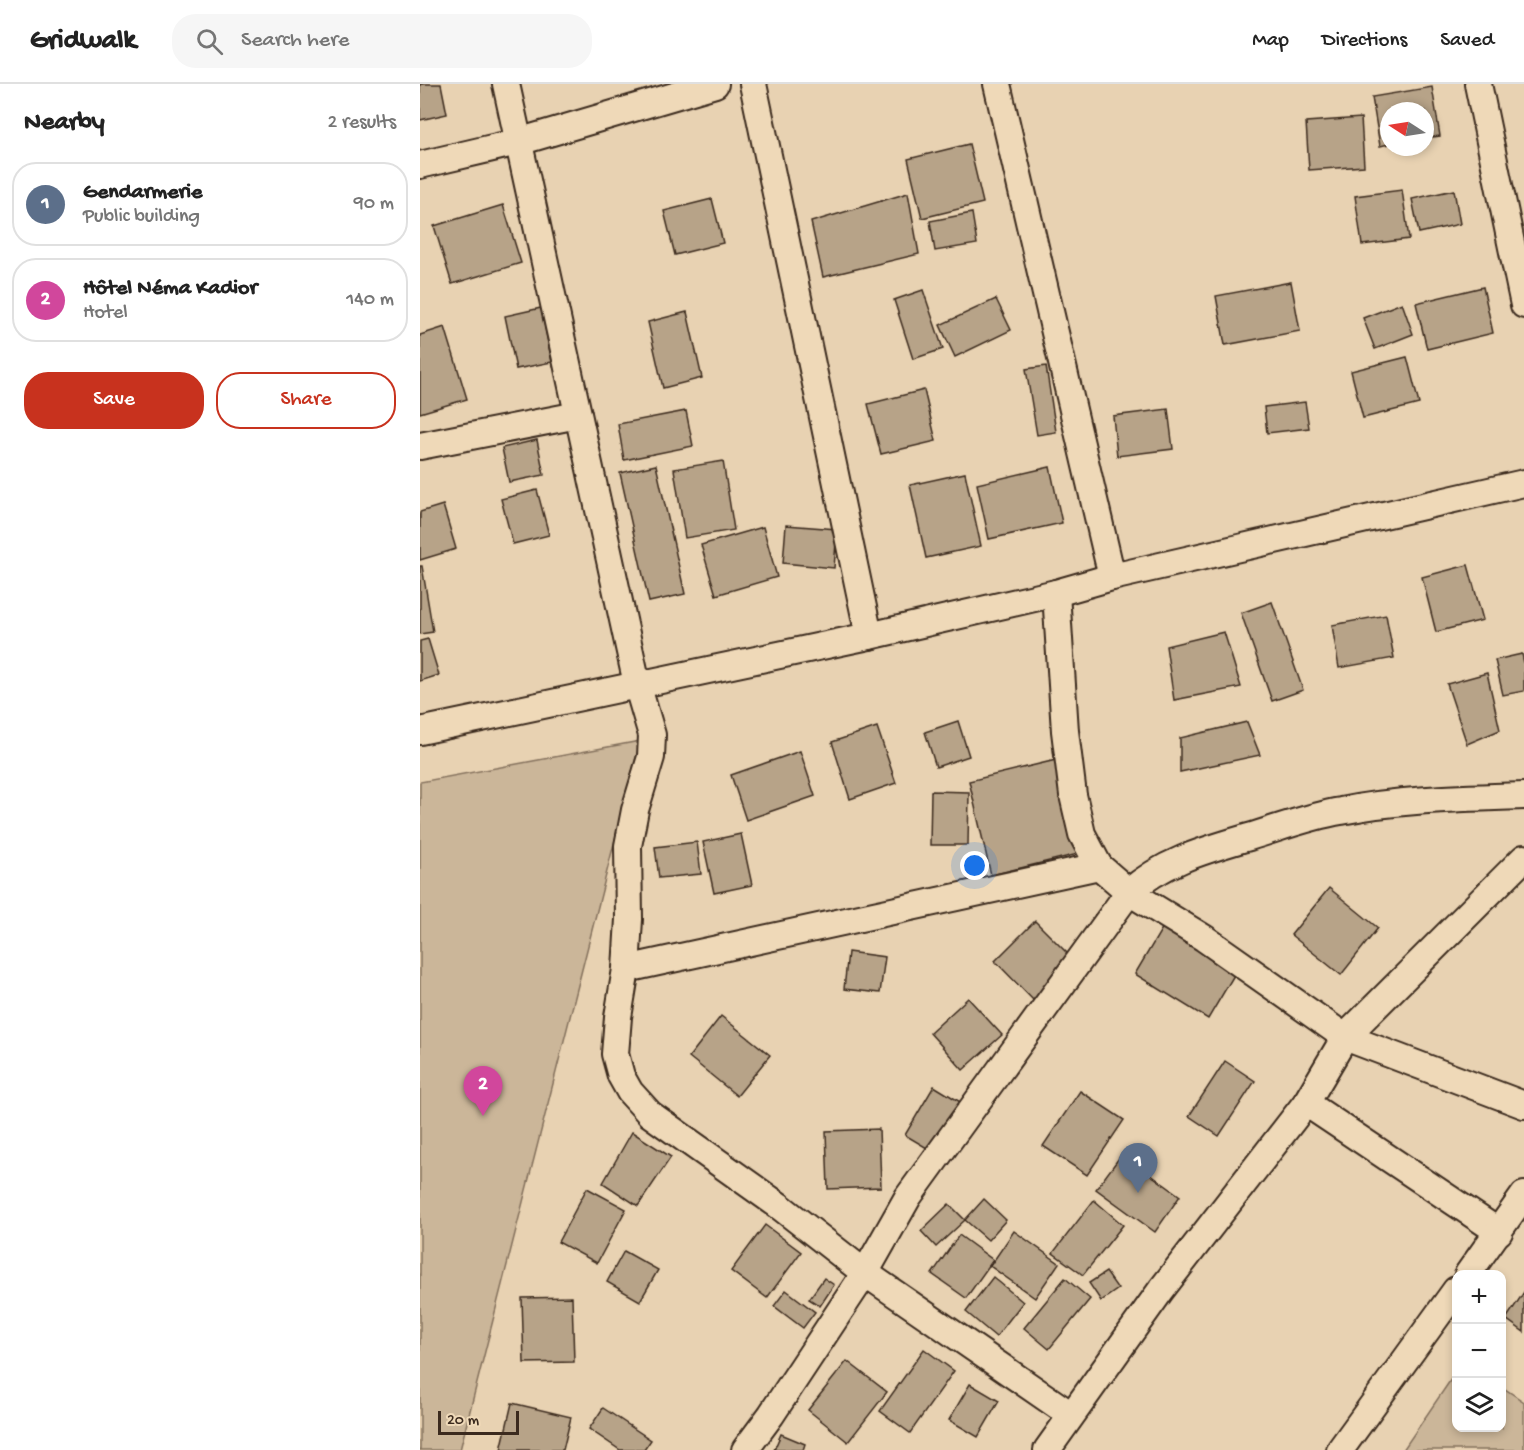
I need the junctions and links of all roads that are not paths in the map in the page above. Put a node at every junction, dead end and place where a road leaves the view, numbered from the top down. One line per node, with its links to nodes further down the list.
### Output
1 (506, 84): 6 (street)
2 (715, 84): 6 (street)
3 (753, 84): 15 (street)
4 (998, 84): 13 (street)
5 (1478, 84): 8 (street)
6 (518, 142): 7 (street); 10 (street)
7 (420, 165)
8 (1515, 211): 9 (street)
9 (1524, 305)
10 (578, 415): 11 (street); 16 (street)
11 (420, 446)
12 (1524, 483): 13 (street)
13 (1112, 577): 14 (street)
14 (1056, 593): 15 (street); 20 (street)
15 (869, 636): 16 (street)
16 (637, 684): 17 (street); 22 (street)
17 (420, 731)
18 (1524, 796): 21 (street)
19 (1524, 858): 23 (street)
20 (1099, 866): 21 (street); 22 (street)
21 (1129, 892): 23 (street); 29 (street)
22 (626, 969): 29 (street)
23 (1345, 1036): 24 (street); 25 (street)
24 (1306, 1103): 27 (street); 31 (street)
25 (1524, 1105)
26 (1524, 1195): 27 (street)
27 (1499, 1232): 28 (street)
28 (1472, 1270)
29 (865, 1273): 31 (street); 32 (street)
30 (1452, 1296): 34 (street)
31 (1071, 1415): 33 (street)
32 (745, 1450)
33 (1047, 1450)
34 (1340, 1450)

